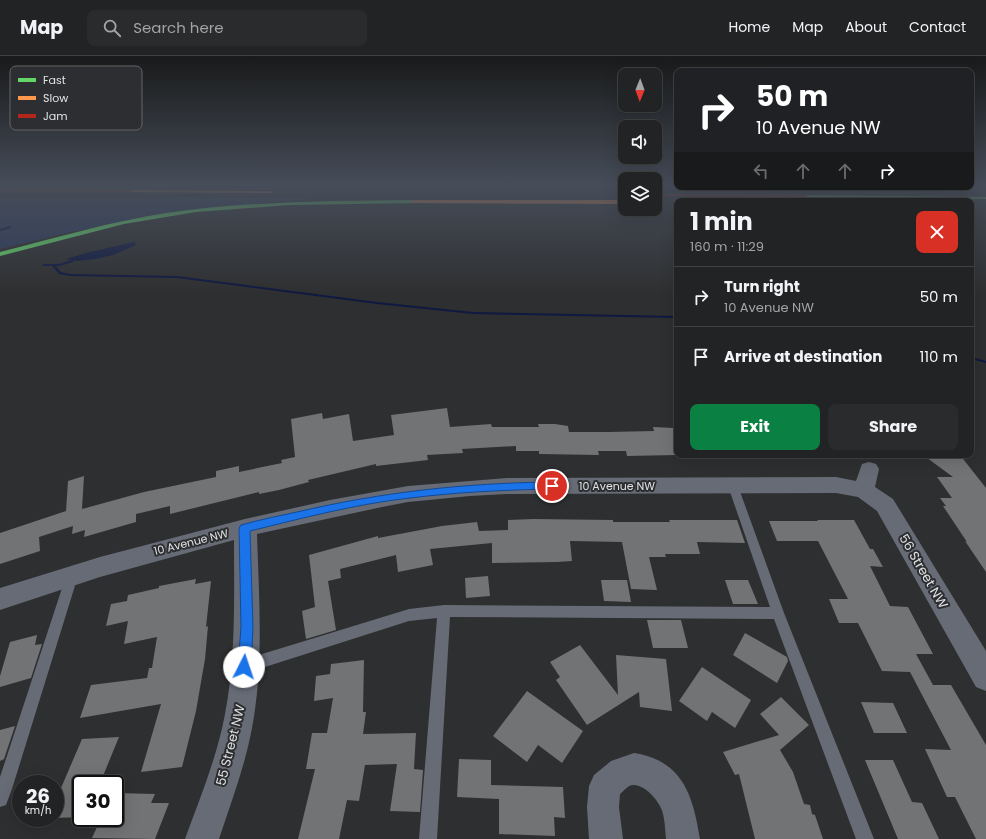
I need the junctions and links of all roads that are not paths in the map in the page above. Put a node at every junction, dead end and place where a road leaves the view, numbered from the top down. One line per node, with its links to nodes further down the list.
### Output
1 (137, 222): 2 (highway)
2 (0, 254)
3 (867, 480): 4 (street, 10 Avenue NW); 11 (street, 56 Street NW)
4 (734, 486): 5 (street, 10 Avenue NW); 9 (lane)
5 (245, 528): 6 (street, 10 Avenue NW); 10 (street, 55 Street NW)
6 (73, 575): 7 (street, 10 Avenue NW); 12 (lane)
7 (0, 599)
8 (444, 611): 9 (lane); 10 (lane); 14 (lane)
9 (778, 613): 17 (lane)
10 (244, 667): 13 (street, 55 Street NW)
11 (986, 677)
12 (2, 793)
13 (202, 839)
14 (428, 839)
15 (606, 839): 16 (street)
16 (683, 839)
17 (865, 839)

